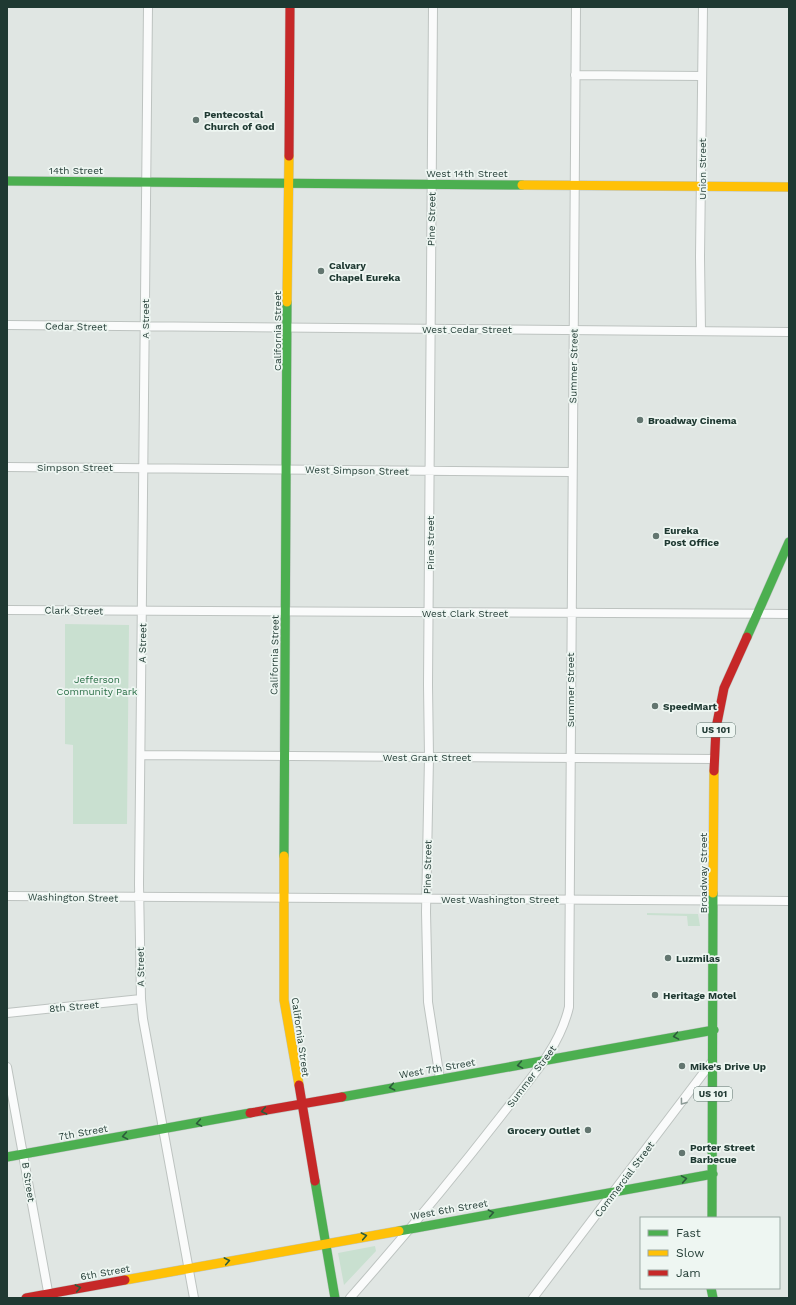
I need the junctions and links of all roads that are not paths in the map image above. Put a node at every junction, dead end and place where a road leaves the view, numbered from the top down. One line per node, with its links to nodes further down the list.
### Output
1 (148, 7): 9 (street, A Street)
2 (290, 7): 10 (main road, California Street)
3 (432, 7): 11 (street, Pine Street)
4 (576, 7): 6 (street, Summer Street)
5 (703, 7): 7 (street, Union Street)
6 (575, 75): 7 (street); 12 (street, Summer Street)
7 (702, 76): 13 (street, Union Street)
8 (7, 181): 9 (main road, 14th Street)
9 (146, 181): 10 (main road, West 14th Street); 16 (street, A Street)
10 (289, 183): 11 (main road, West 14th Street); 17 (main road, California Street)
11 (432, 184): 12 (main road, West 14th Street); 18 (street, Pine Street)
12 (574, 184): 13 (main road, West 14th Street); 19 (street, Summer Street)
13 (702, 186): 14 (main road, West 14th Street); 20 (street, Union Street)
14 (789, 187)
15 (7, 325): 16 (street, Cedar Street)
16 (145, 326): 17 (street, West Cedar Street); 23 (street, A Street)
17 (288, 327): 18 (street, West Cedar Street); 24 (main road, California Street)
18 (431, 329): 19 (street, West Cedar Street); 25 (street, Pine Street)
19 (573, 330): 20 (street, West Cedar Street); 26 (street, Summer Street)
20 (701, 331): 21 (street, West Cedar Street)
21 (789, 332)
22 (7, 467): 23 (street, Simpson Street)
23 (143, 468): 24 (street, West Simpson Street); 29 (street, A Street)
24 (286, 470): 25 (street, West Simpson Street); 30 (main road, California Street)
25 (430, 471): 26 (street, West Simpson Street); 31 (street, Pine Street)
26 (572, 472): 32 (street, Summer Street)
27 (789, 542): 33 (main road, Broadway Street / US 101)
28 (7, 610): 29 (street, Clark Street)
29 (142, 611): 30 (street, West Clark Street); 35 (street, A Street)
30 (286, 612): 31 (street, West Clark Street); 36 (main road, California Street)
31 (430, 613): 32 (street, West Clark Street); 37 (street, Pine Street)
32 (570, 613): 33 (street, West Clark Street); 38 (street, Summer Street)
33 (757, 614): 34 (street, West Clark Street); 39 (main road, Broadway Street / US 101)
34 (789, 614)
35 (141, 755): 36 (street, West Grant Street); 41 (street, A Street)
36 (284, 756): 37 (street, West Grant Street); 42 (main road, California Street)
37 (429, 757): 38 (street, West Grant Street); 43 (street, Pine Street)
38 (570, 758): 39 (street, West Grant Street); 44 (street, Summer Street)
39 (714, 759): 45 (main road, Broadway Street / US 101)
40 (7, 896): 41 (street, Washington Street)
41 (139, 898): 42 (street, West Washington Street); 47 (street, A Street)
42 (284, 898): 43 (street, West Washington Street); 54 (main road, California Street)
43 (426, 899): 44 (street, West Washington Street); 53 (street, Pine Street)
44 (570, 900): 45 (street, West Washington Street); 51 (street, Summer Street)
45 (714, 901): 46 (street, West Washington Street); 49 (main road, Broadway Street / US 101)
46 (789, 901)
47 (141, 999): 48 (street, 8th Street); 55 (street, A Street)
48 (7, 1013)
49 (714, 1030): 50 (main road, Broadway Street / US 101); 51 (main road, West 7th Street, one-way to 51)
50 (714, 1059): 58 (main road, Broadway Street / US 101); 59 (street, Commercial Street, one-way to 59)
51 (543, 1060): 53 (main road, West 7th Street, one-way to 53); 61 (street, Summer Street)
52 (7, 1067): 56 (street, B Street)
53 (440, 1078): 54 (main road, West 7th Street, one-way to 54)
54 (301, 1104): 55 (main road, West 7th Street, one-way to 55); 62 (main road, California Street)
55 (163, 1128): 56 (main road, 7th Street, one-way to 56); 63 (street, A Street)
56 (24, 1154): 57 (main road, 7th Street); 64 (street, B Street)
57 (7, 1157)
58 (713, 1174): 59 (main road, West 6th Street, one-way to 58); 60 (main road, Broadway Street / US 101)
59 (613, 1191): 61 (main road, West 6th Street, one-way to 59); 69 (street, Commercial Street)
60 (712, 1217)
61 (411, 1227): 62 (main road, West 6th Street, one-way to 61); 68 (street, Summer Street)
62 (325, 1244): 63 (main road, West 6th Street, one-way to 62); 67 (main road, California Street)
63 (189, 1268): 64 (main road, 6th Street, one-way to 63); 66 (street, A Street)
64 (49, 1296): 65 (main road, 6th Street)
65 (26, 1298)
66 (194, 1298)
67 (335, 1298)
68 (350, 1298)
69 (533, 1298)

